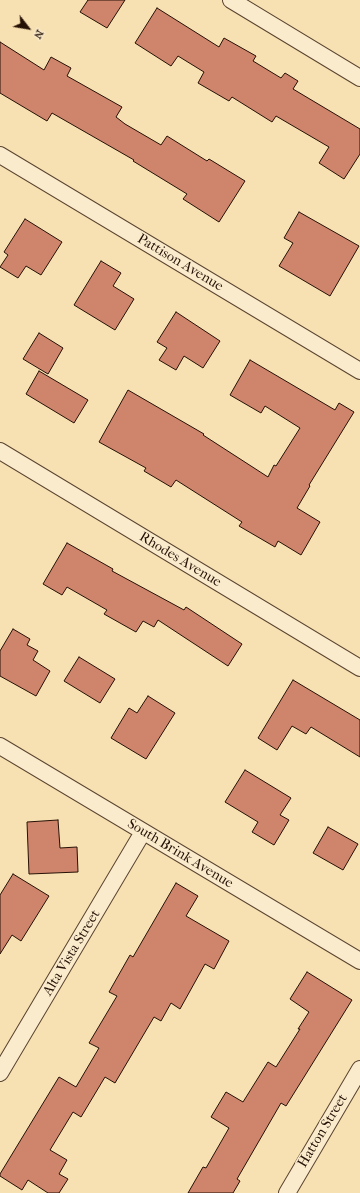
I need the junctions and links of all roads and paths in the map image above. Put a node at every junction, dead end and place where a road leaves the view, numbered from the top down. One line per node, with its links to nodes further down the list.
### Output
1 (231, 0): 2 (street)
2 (360, 78)
3 (0, 155): 4 (street, Pattison Avenue)
4 (360, 371)
5 (0, 451): 6 (street, Rhodes Avenue)
6 (360, 668)
7 (0, 746): 8 (street, South Brink Avenue)
8 (143, 832): 9 (street, South Brink Avenue); 11 (street, Alta Vista Street)
9 (360, 961)
10 (360, 1069): 12 (street, Hatton Street)
11 (0, 1073)
12 (287, 1193)

